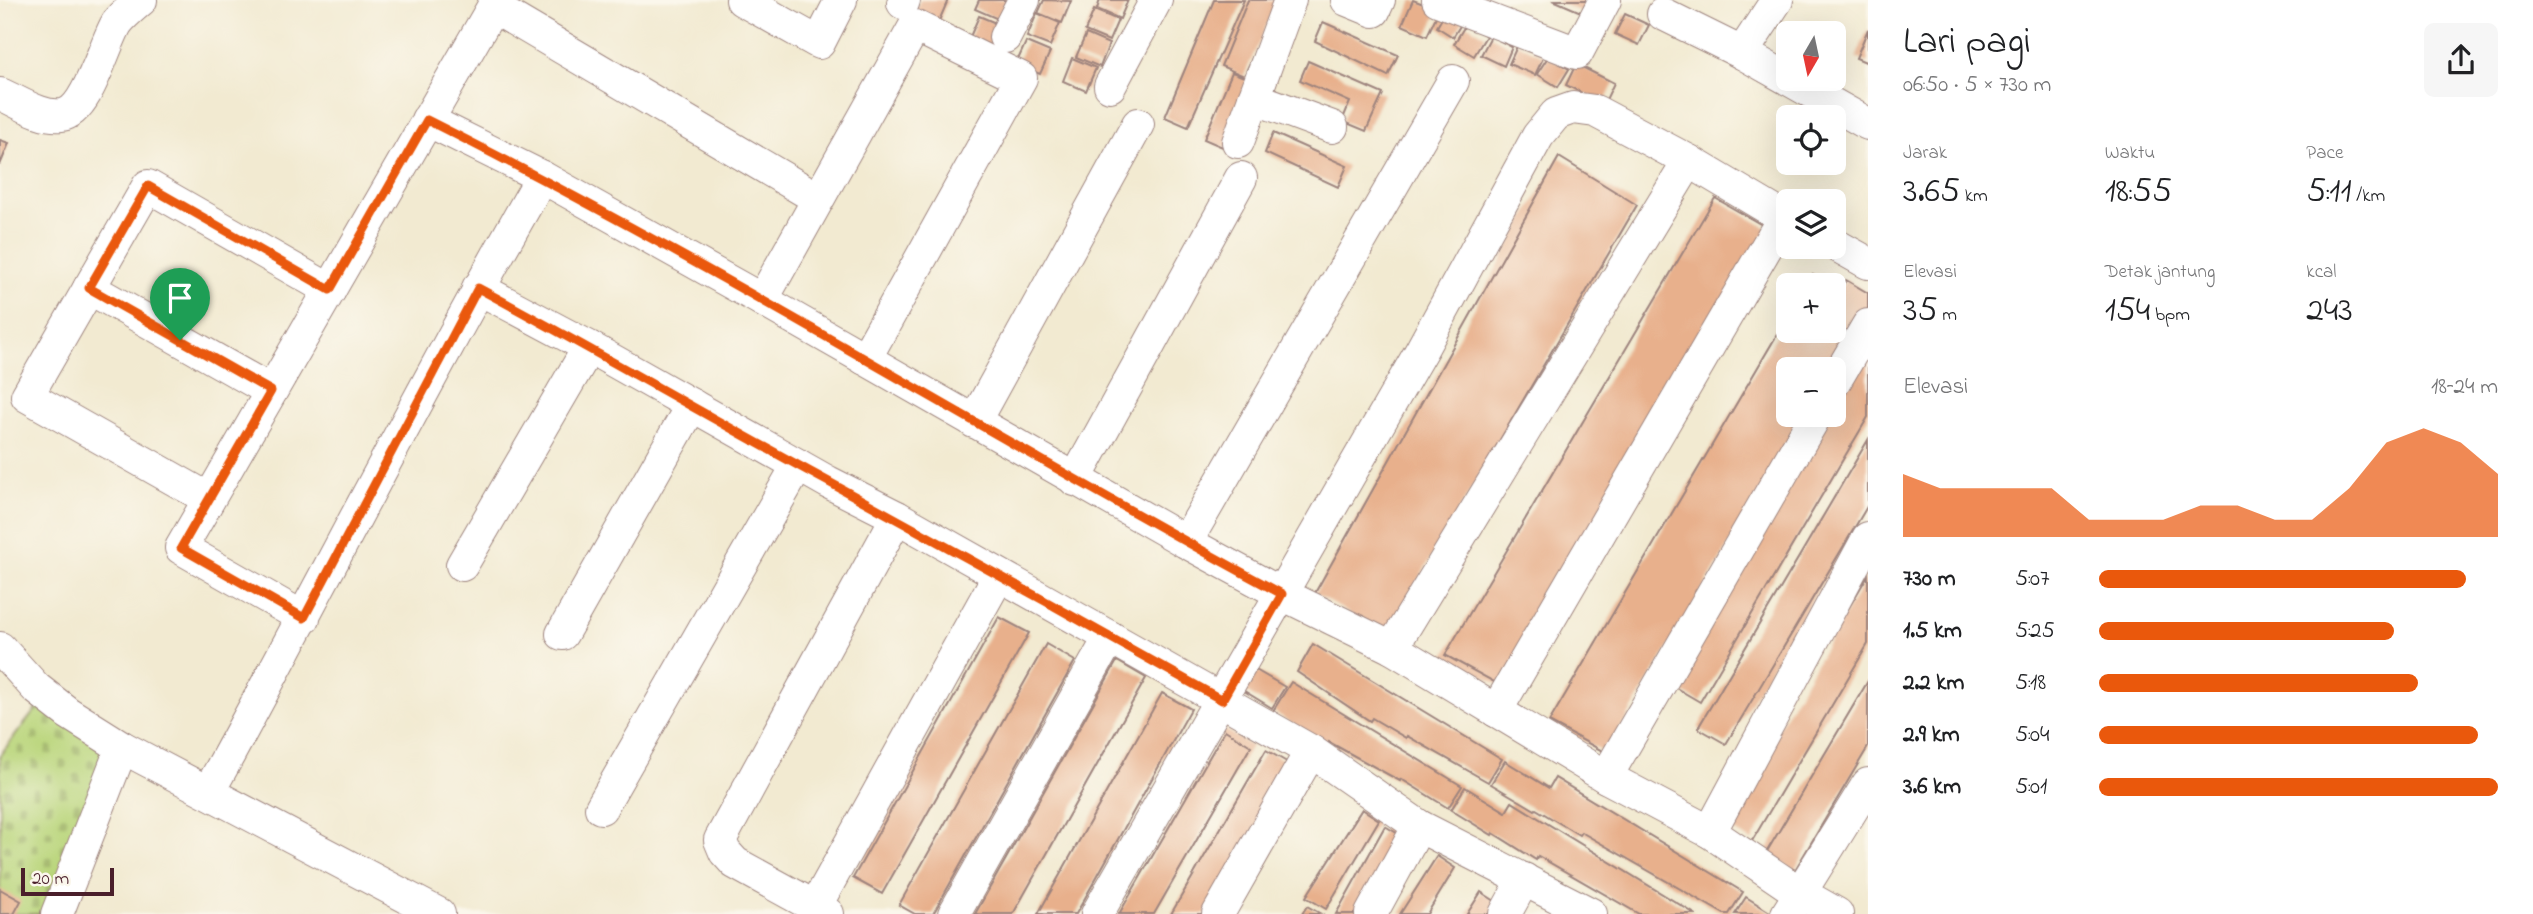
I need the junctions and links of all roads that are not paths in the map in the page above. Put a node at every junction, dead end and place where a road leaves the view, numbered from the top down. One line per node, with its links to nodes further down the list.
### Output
1 (141, 0): 17 (street)
2 (742, 0): 3 (street)
3 (841, 0)
4 (1024, 0): 13 (street)
5 (1156, 0): 16 (street)
6 (1290, 0): 18 (street)
7 (1347, 0): 8 (street)
8 (1379, 0)
9 (1438, 0): 10 (street)
10 (1605, 0)
11 (1777, 0): 14 (street)
12 (1663, 14): 14 (street)
13 (1005, 37)
14 (1742, 53): 21 (street)
15 (1453, 81): 49 (street)
16 (1110, 86)
17 (0, 94)
18 (1254, 98): 22 (street); 23 (street)
19 (427, 120): 25 (street); 27 (street); 34 (street)
20 (1138, 124): 42 (street)
21 (1868, 124)
22 (1332, 127)
23 (1238, 142)
24 (1689, 161): 28 (street); 52 (street); 57 (street)
25 (542, 177): 33 (street); 35 (street)
26 (1241, 178): 45 (street)
27 (817, 198): 35 (street); 38 (street)
28 (1776, 213)
29 (1776, 236): 59 (street)
30 (1846, 250): 31 (street)
31 (1868, 262)
32 (89, 288): 34 (street); 40 (street); 46 (street)
33 (478, 288): 37 (street); 53 (street)
34 (330, 290): 40 (street)
35 (762, 300): 38 (street)
36 (1868, 324): 39 (street)
37 (589, 347): 41 (street); 50 (street)
38 (865, 359): 42 (street)
39 (1846, 362)
40 (271, 391): 46 (street)
41 (692, 405): 44 (street); 54 (street)
42 (974, 422): 45 (street)
43 (1809, 427): 62 (street)
44 (798, 465): 47 (street); 65 (street)
45 (1075, 480): 49 (street)
46 (209, 499): 53 (street)
47 (897, 517): 51 (street); 70 (street)
48 (1868, 538): 67 (street)
49 (1186, 542): 52 (street)
50 (462, 565)
51 (999, 575): 55 (street); 70 (street)
52 (1282, 594): 57 (street); 58 (street)
53 (304, 618): 64 (street)
54 (562, 634)
55 (1110, 637): 58 (street); 73 (street)
56 (0, 648): 60 (street)
57 (1392, 648): 59 (street)
58 (1222, 700): 61 (street); 74 (street)
59 (1496, 710): 62 (street)
60 (122, 747): 64 (street); 71 (street)
61 (1311, 751): 66 (street); 75 (street)
62 (1606, 778): 67 (street)
63 (1868, 785): 69 (street)
64 (209, 791): 72 (street)
65 (601, 808)
66 (1419, 826): 68 (street); 76 (street)
67 (1710, 832): 69 (street)
68 (1524, 879): 77 (street); 78 (street)
69 (1793, 903): 79 (street)
70 (821, 910)
71 (57, 914)
72 (439, 914)
73 (954, 914)
74 (1097, 914)
75 (1218, 914)
76 (1371, 914)
77 (1505, 914)
78 (1591, 914)
79 (1838, 914)

